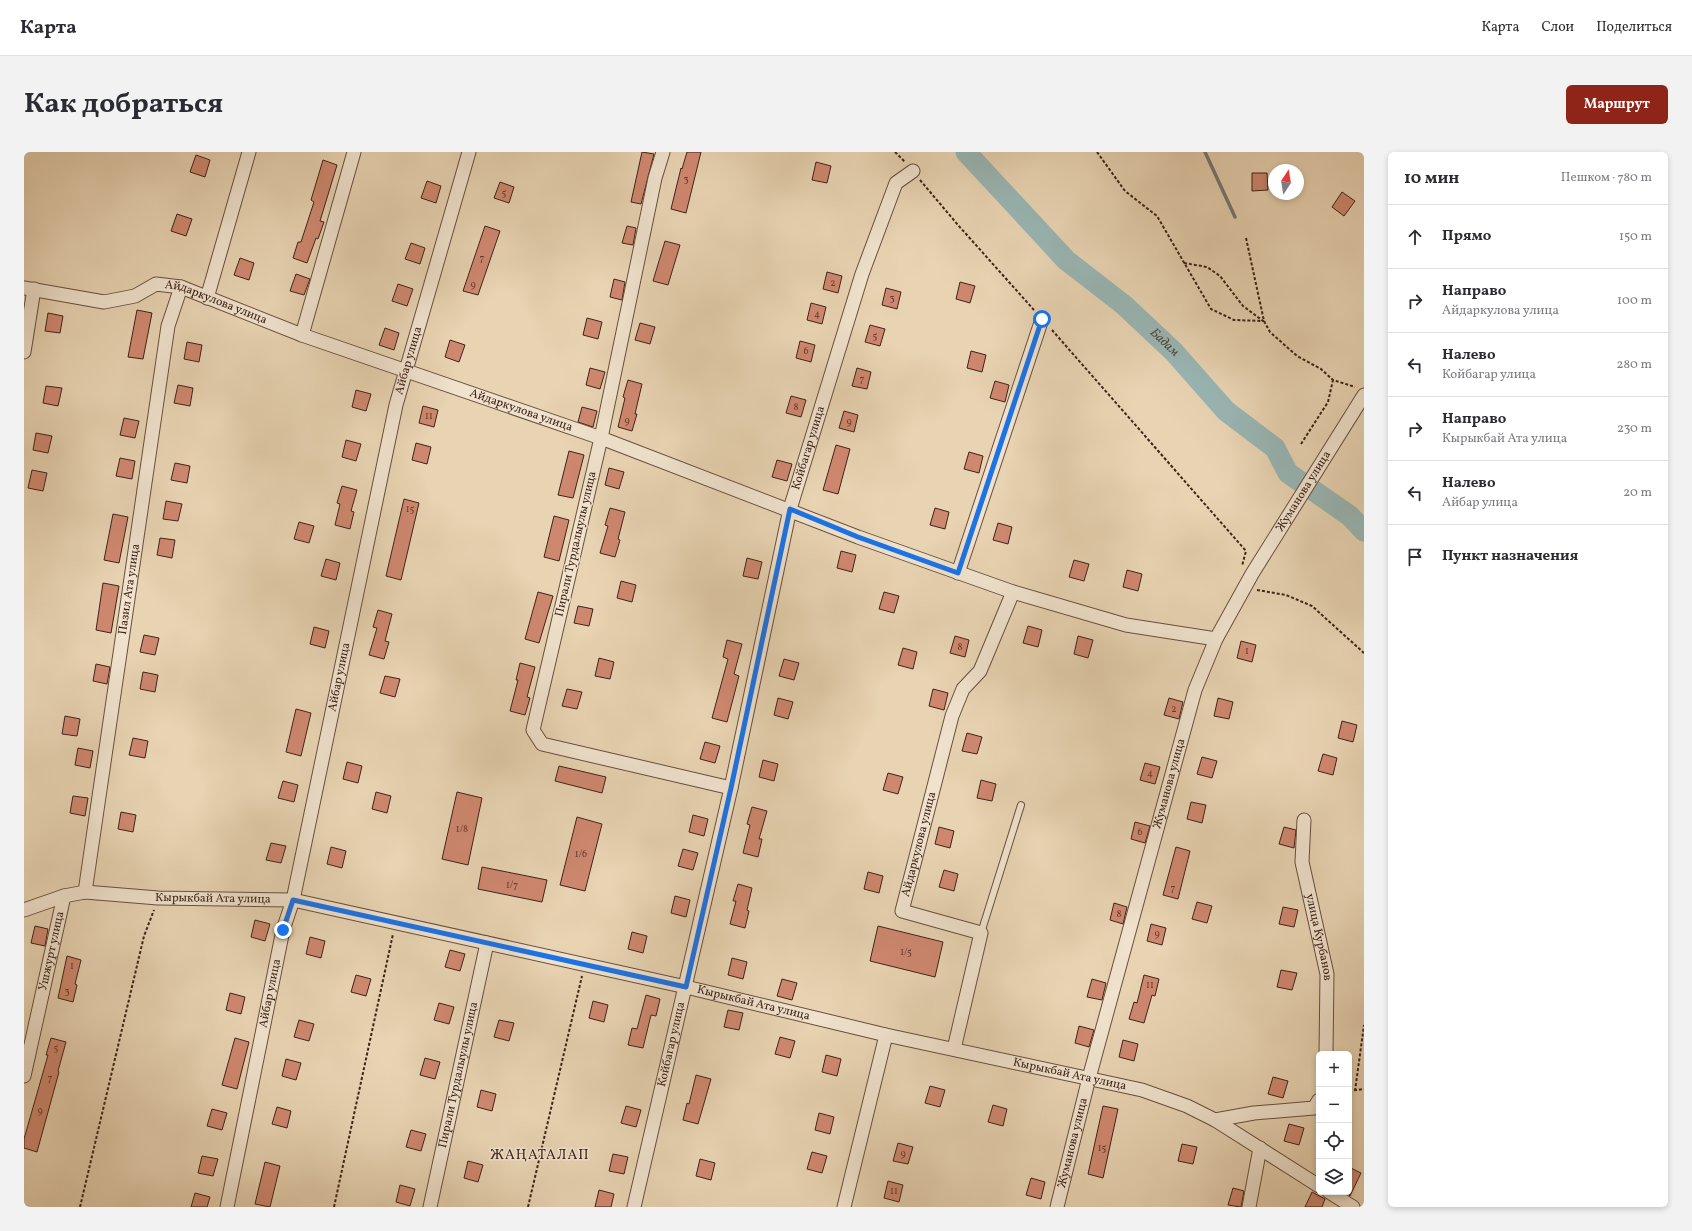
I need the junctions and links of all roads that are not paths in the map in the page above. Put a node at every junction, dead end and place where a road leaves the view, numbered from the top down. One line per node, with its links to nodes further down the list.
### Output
1 (249, 152): 8 (street)
2 (354, 152): 10 (street)
3 (469, 152): 12 (street, Айбар улица)
4 (663, 152): 14 (street, Пирали Турдалыулы улица)
5 (913, 171): 15 (street, Койбагар улица)
6 (180, 287): 7 (street, Айдаркулова улица); 8 (street, Айдаркулова улица); 22 (street, Пазил Ата улица)
7 (29, 288): 11 (street)
8 (207, 298): 10 (street, Айдаркулова улица)
9 (1042, 319): 16 (street)
10 (302, 335): 12 (street, Айдаркулова улица)
11 (24, 352)
12 (405, 371): 14 (street, Айдаркулова улица); 24 (street, Айбар улица)
13 (1361, 392): 18 (street, Жуманова улица)
14 (601, 438): 15 (street, Айдаркулова улица); 19 (street, Пирали Турдалыулы улица)
15 (790, 509): 16 (street, Айдаркулова улица); 19 (street, Койбагар улица)
16 (958, 573): 17 (street, Айдаркулова улица)
17 (1013, 592): 18 (street, Айдаркулова улица); 26 (street, Айдаркулова улица)
18 (1216, 638): 33 (street, Жуманова улица)
19 (731, 788): 28 (street, Койбагар улица)
20 (1021, 805): 26 (lane)
21 (1304, 820): 31 (street, улица Курбанов)
22 (85, 892): 23 (street, Кырыкбай Ата улица); 24 (street, Кырыкбай Ата улица)
23 (64, 896): 25 (street, Кырыкбай Ата улица); 32 (street, Ушжурт улица)
24 (293, 900): 27 (street, Кырыкбай Ата улица); 39 (street, Айбар улица)
25 (24, 910)
26 (981, 932): 30 (street)
27 (487, 943): 28 (street, Кырыкбай Ата улица); 40 (street, Пирали Турдалыулы улица)
28 (686, 987): 29 (street, Кырыкбай Ата улица); 41 (street, Койбагар улица)
29 (886, 1035): 30 (street, Кырыкбай Ата улица); 42 (street)
30 (954, 1049): 33 (street, Кырыкбай Ата улица)
31 (1326, 1051)
32 (24, 1076)
33 (1089, 1078): 35 (street, Кырыкбай Ата улица); 43 (street, Жуманова улица)
34 (1316, 1105): 35 (street)
35 (1215, 1120): 36 (street, Кырыкбай Ата улица)
36 (1260, 1148): 37 (street, Кырыкбай Ата улица); 44 (street)
37 (1316, 1184)
38 (1334, 1195): 45 (street)
39 (227, 1207)
40 (430, 1207)
41 (634, 1207)
42 (844, 1207)
43 (1057, 1207)
44 (1249, 1207)
45 (1353, 1207)

